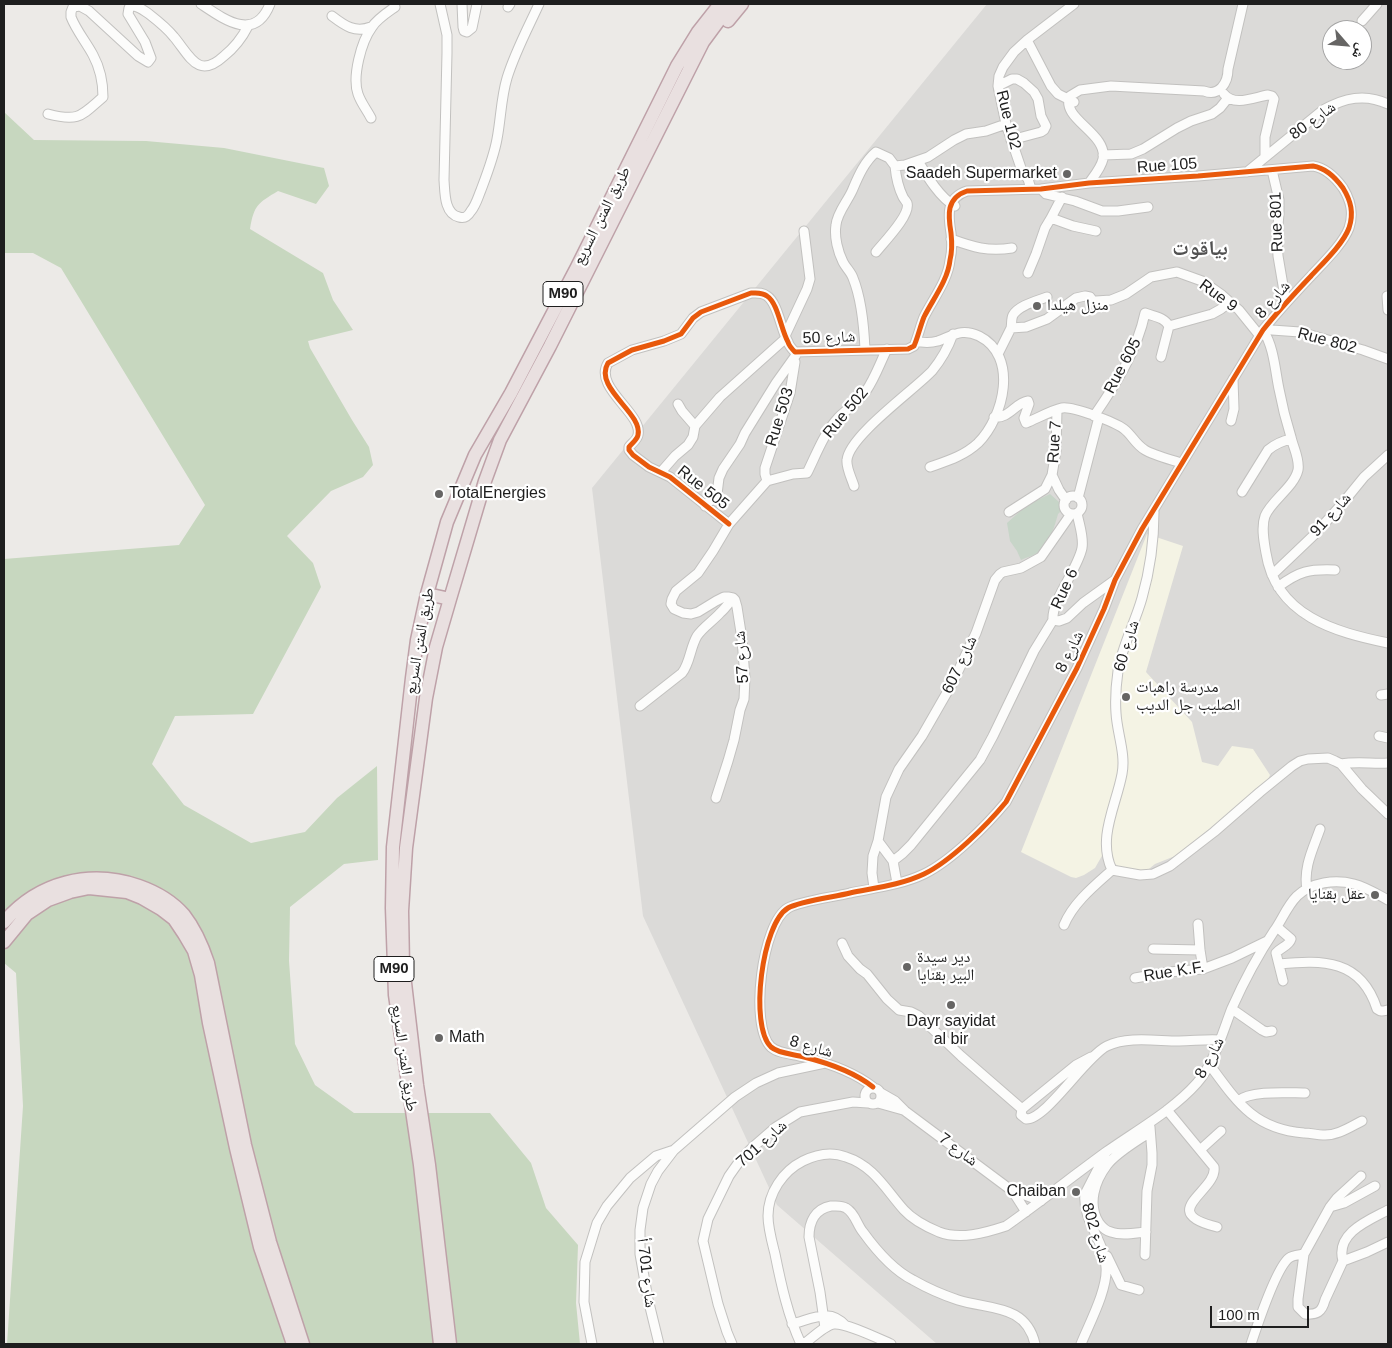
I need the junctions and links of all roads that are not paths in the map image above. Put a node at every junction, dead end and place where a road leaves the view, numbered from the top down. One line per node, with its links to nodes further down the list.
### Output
1 (202, 4): 16 (street)
2 (270, 4): 16 (street)
3 (440, 4): 6 (street)
4 (462, 4): 5 (street)
5 (477, 4)
6 (539, 4)
7 (720, 4): 98 (highway, طريق المتن السريع / M90)
8 (731, 4): 19 (highway, طريق المتن السريع / M90)
9 (742, 4): 19 (highway)
10 (1074, 4): 18 (street, Rue 102)
11 (1243, 4): 20 (street)
12 (1377, 4): 15 (street)
13 (396, 5): 17 (street)
14 (332, 16): 17 (street)
15 (1363, 20)
16 (248, 26): 27 (street)
17 (371, 28): 28 (street)
18 (1027, 40): 21 (street, Rue 102); 25 (street)
19 (696, 56): 100 (highway, طريق المتن السريع / M90)
20 (1228, 69): 22 (street); 23 (street)
21 (998, 86): 29 (street, Rue 102); 30 (street)
22 (1222, 89): 23 (street); 24 (street)
23 (1204, 91): 25 (street)
24 (1228, 98): 31 (street); 32 (street)
25 (1071, 101): 31 (street)
26 (1388, 104): 32 (street, شارع 80)
27 (48, 114)
28 (371, 118)
29 (1006, 124): 30 (street, Rue 102); 33 (street)
30 (1011, 140): 39 (street, Rue 102)
31 (1103, 155): 37 (street)
32 (1265, 156): 36 (street, شارع 80)
33 (918, 161): 34 (street); 41 (street)
34 (895, 166): 48 (street); 64 (street)
35 (1272, 170): 36 (street, شارع 8); 53 (street, Rue 801); 53 (street, شارع 8)
36 (1247, 172): 37 (street, Rue 105)
37 (1089, 183): 38 (street, Rue 105)
38 (1041, 188): 39 (street, Rue 105); 40 (street)
39 (1026, 189): 41 (street, Rue 105)
40 (1062, 197): 42 (street); 43 (street)
41 (953, 205): 46 (street)
42 (1148, 207)
43 (1051, 218): 45 (street); 49 (street)
44 (804, 231): 59 (street)
45 (1096, 231)
46 (951, 235): 47 (street); 61 (street)
47 (1012, 248)
48 (876, 252)
49 (1028, 274)
50 (1387, 296): 54 (street)
51 (1047, 297): 56 (street)
52 (1230, 302): 55 (street); 56 (street, Rue 9); 57 (street, Rue 9)
53 (1286, 303): 57 (street, شارع 8)
54 (1388, 310)
55 (1169, 326): 67 (street); 72 (street, Rue 605)
56 (1011, 328): 60 (street)
57 (1263, 331): 68 (street, Rue 802); 69 (street, شارع 8); 76 (street, Rue 9)
58 (952, 334): 61 (street, شارع 50); 62 (street); 83 (street)
59 (785, 337): 65 (street, شارع 50); 75 (street, Rue 505); 80 (street, شارع 50)
60 (1006, 337): 62 (street); 66 (street)
61 (916, 341): 63 (street, شارع 50)
62 (990, 343): 66 (street)
63 (887, 349): 64 (street, شارع 50); 82 (street, Rue 502)
64 (865, 350): 65 (street, شارع 50)
65 (796, 353): 82 (street, Rue 503); 89 (street)
66 (998, 354): 73 (street)
67 (1161, 357)
68 (1388, 359)
69 (1233, 378): 74 (street); 78 (street, شارع 8)
70 (678, 404): 75 (street)
71 (1057, 410): 72 (street); 73 (street); 81 (street, Rue 7)
72 (1097, 417): 78 (street); 87 (street, Rue 605)
73 (994, 418): 79 (street)
74 (1231, 421)
75 (695, 426): 80 (street, Rue 505)
76 (1291, 439): 86 (street); 95 (street, Rue 9)
77 (1388, 455): 95 (street, شارع 91)
78 (1182, 463): 90 (street, شارع 8)
79 (930, 467)
80 (661, 472): 89 (street, Rue 505)
81 (1052, 475): 84 (street); 85 (street, Rue 7)
82 (766, 481): 93 (street)
83 (854, 486)
84 (1045, 489): 85 (street); 91 (street)
85 (1059, 490): 88 (street, Rue 7)
86 (1242, 492)
87 (1078, 498): 88 (street); 92 (street)
88 (1066, 500): 92 (street)
89 (706, 506): 93 (street, Rue 505)
90 (1154, 510): 96 (street, شارع 8); 111 (street, شارع 60)
91 (1009, 512)
92 (1074, 513): 101 (street, Rue 6); 109 (street, شارع 607)
93 (729, 524): 99 (street)
94 (1335, 570): 97 (street)
95 (1272, 575): 97 (street, Rue 9)
96 (1115, 580): 101 (street, Rue 6); 112 (street, شارع 8)
97 (1278, 587): 102 (street, Rue 9)
98 (426, 594): 100 (highway); 174 (highway, طريق المتن السريع / M90)
99 (733, 598): 103 (street); 106 (street, شارع 57)
100 (450, 599): 175 (highway, طريق المتن السريع / M90)
101 (1053, 620): 110 (street)
102 (1388, 644)
103 (640, 706)
104 (1388, 763): 105 (street)
105 (1341, 764): 107 (street); 111 (street)
106 (716, 798)
107 (1388, 814)
108 (1320, 829): 114 (street)
109 (878, 841): 110 (street); 113 (street, شارع 607)
110 (893, 860): 112 (street)
111 (1112, 870): 118 (street)
112 (898, 883): 113 (street, شارع 8)
113 (874, 888): 135 (street, شارع 8)
114 (1307, 889): 115 (street, شارع 8); 119 (street, شارع 8)
115 (1388, 900)
116 (4, 922): 131 (highway)
117 (1198, 924): 124 (street)
118 (1064, 925)
119 (1277, 927): 120 (street, شارع 8); 125 (street)
120 (1268, 941): 126 (street, Rue K.F.); 129 (street, شارع 8)
121 (4, 942): 131 (highway)
122 (842, 943): 142 (street)
123 (1153, 949): 124 (street)
124 (1200, 950): 126 (street)
125 (1279, 964): 128 (street); 130 (street)
126 (1203, 969): 127 (street, Rue K.F.)
127 (1135, 978)
128 (1283, 980)
129 (1232, 1009): 132 (street); 133 (street, شارع 8)
130 (1388, 1010)
131 (214, 1022): 172 (highway); 173 (highway)
132 (1272, 1031)
133 (1220, 1040): 134 (street); 136 (street, شارع 8)
134 (1094, 1057): 142 (street); 142 (street)
135 (826, 1063): 139 (street, شارع 8); 148 (street)
136 (1209, 1064): 140 (street); 143 (street, شارع 8)
137 (881, 1093): 139 (street, شارع 7); 141 (street); 144 (street, شارع 7)
138 (1305, 1093): 140 (street)
139 (868, 1094): 141 (street, شارع 7); 178 (street, شارع 701)
140 (1238, 1101): 145 (street)
141 (878, 1103): 144 (street, شارع 7)
142 (1022, 1109)
143 (1167, 1110): 146 (street, شارع 8); 149 (street)
144 (905, 1111): 155 (street, شارع 7)
145 (1362, 1121)
146 (1150, 1127): 150 (street, شارع 8); 161 (street); 161 (street)
147 (1221, 1131): 149 (street)
148 (674, 1150): 151 (street); 152 (street, شارع 701 أ)
149 (1200, 1150): 160 (street)
150 (1106, 1152): 156 (street, شارع 8); 163 (street, شارع 802)
151 (647, 1163): 152 (street); 176 (street)
152 (658, 1172): 177 (street, شارع 701 أ)
153 (1361, 1176): 157 (street)
154 (1375, 1186): 157 (street)
155 (1012, 1190): 156 (street); 159 (street)
156 (1041, 1201): 159 (street, شارع 8)
157 (1330, 1207): 164 (street)
158 (1388, 1210): 166 (street)
159 (1026, 1212): 169 (street, شارع 8)
160 (1218, 1227)
161 (1146, 1232): 165 (street)
162 (1388, 1242): 166 (street)
163 (1102, 1250): 167 (street); 182 (street, شارع 802)
164 (1304, 1254): 166 (street); 183 (street)
165 (1145, 1255)
166 (1343, 1261)
167 (1138, 1290)
168 (824, 1315): 169 (street); 170 (street); 171 (street); 181 (street)
169 (792, 1324): 179 (street, شارع 8)
170 (846, 1326): 171 (street); 180 (street)
171 (825, 1328): 179 (street)
172 (293, 1344)
173 (304, 1344)
174 (440, 1344)
175 (450, 1344)
176 (592, 1344)
177 (659, 1344)
178 (732, 1344)
179 (802, 1344)
180 (891, 1344)
181 (1036, 1344)
182 (1081, 1344)
183 (1251, 1344)

